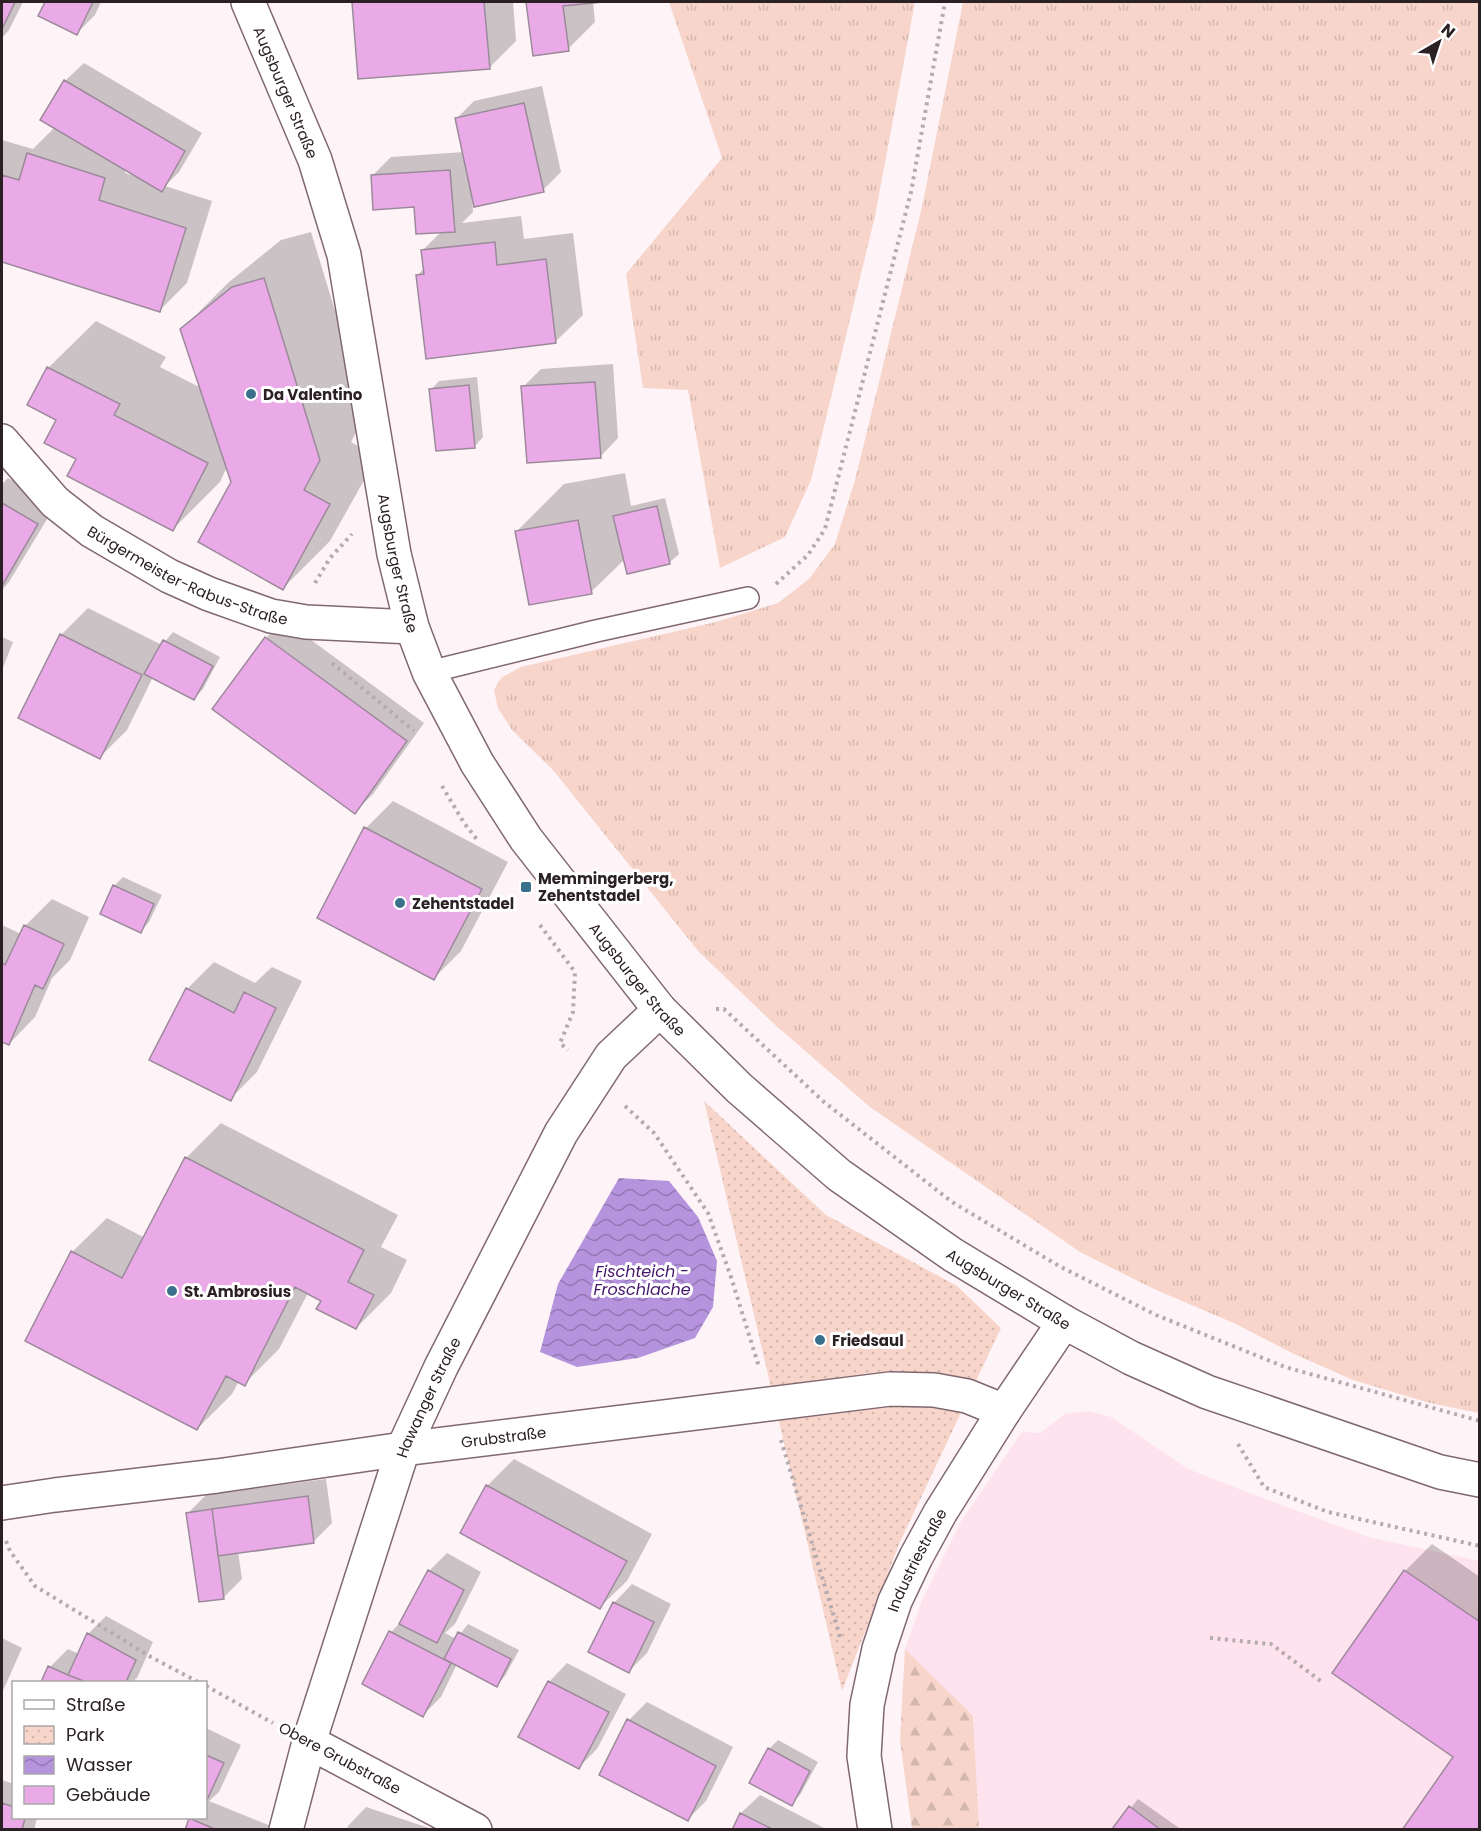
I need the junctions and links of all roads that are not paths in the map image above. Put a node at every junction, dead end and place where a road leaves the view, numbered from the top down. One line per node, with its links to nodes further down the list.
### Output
1 (255, 4): 4 (street, Augsburger Straße)
2 (2, 441): 4 (street, Bürgermeister-Rabus-Straße)
3 (748, 598): 5 (lane)
4 (412, 627): 5 (street, Augsburger Straße)
5 (429, 672): 6 (street, Augsburger Straße)
6 (660, 1010): 7 (street, Augsburger Straße); 9 (street, Hawanger Straße)
7 (1064, 1322): 8 (street, Industriestraße); 10 (street, Augsburger Straße)
8 (1004, 1411): 9 (street, Grubstraße); 15 (street, Industriestraße)
9 (403, 1449): 11 (street, Grubstraße); 12 (street, Hawanger Straße)
10 (1479, 1480)
11 (2, 1503)
12 (309, 1742): 13 (street, Hawanger Straße); 14 (street, Obere Grubstraße)
13 (286, 1830)
14 (475, 1830)
15 (875, 1830)

